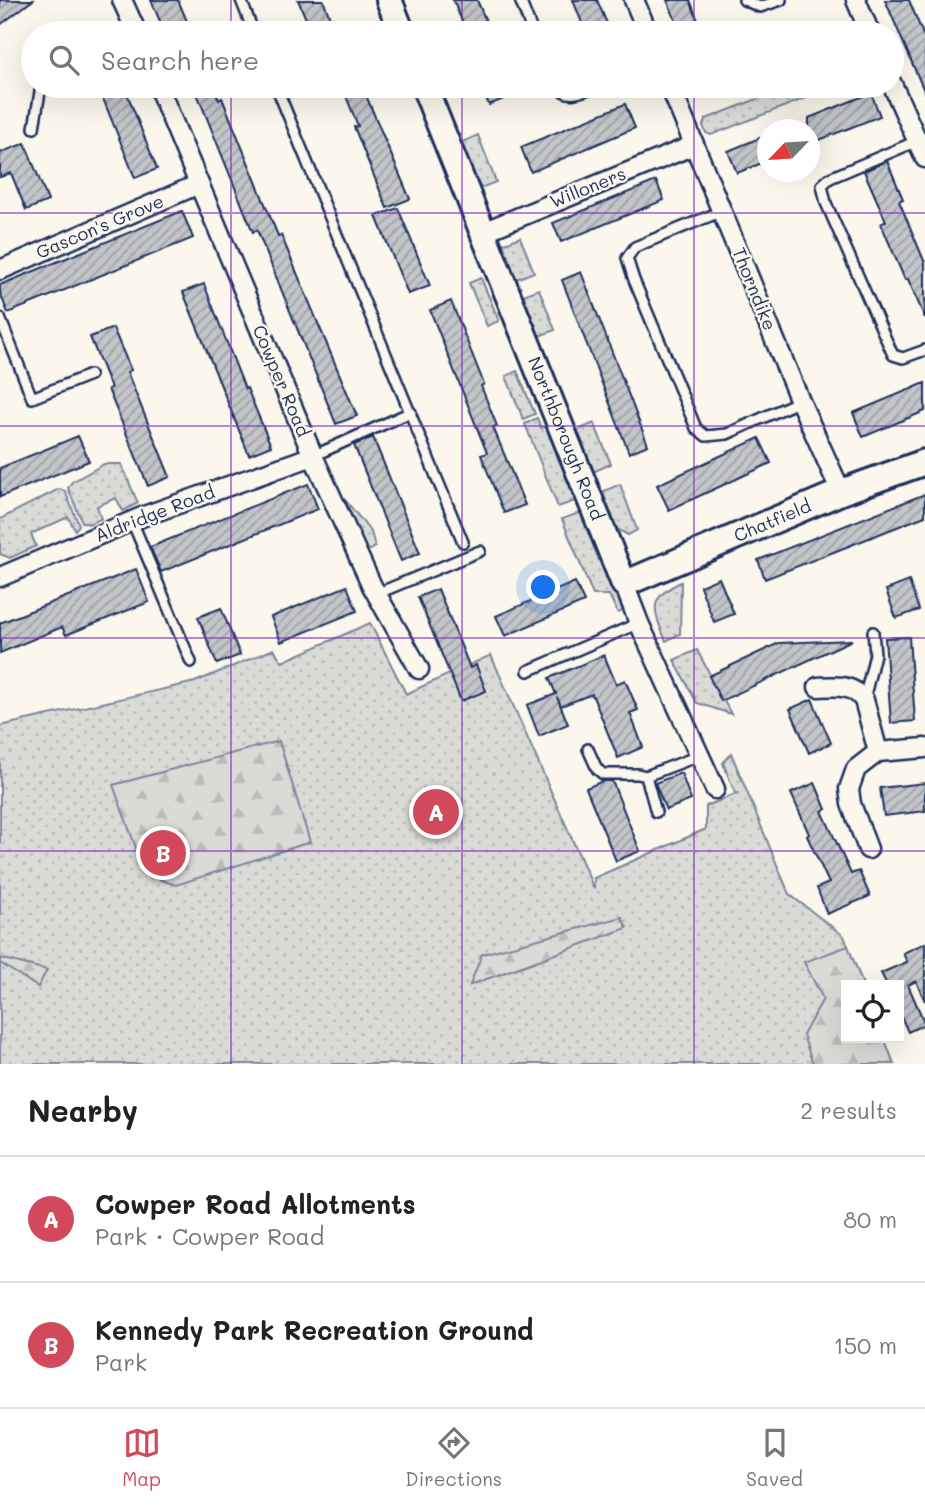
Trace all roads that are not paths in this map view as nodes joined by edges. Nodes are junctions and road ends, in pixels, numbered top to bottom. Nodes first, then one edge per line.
1 (122, 0) edge
2 (241, 0) edge
3 (389, 0) edge
4 (520, 0) edge
5 (634, 0) edge
6 (744, 0) edge
7 (781, 0) edge
8 (856, 0) edge
9 (130, 21) edge
10 (249, 21) edge
11 (397, 21) edge
12 (528, 21) edge
13 (643, 21) edge
14 (865, 21) edge
15 (39, 98) edge
16 (163, 98) edge
17 (281, 98) edge
18 (429, 98) edge
19 (675, 98) edge
20 (899, 98) edge
21 (34, 128) dead end
22 (694, 145) junction
23 (923, 152) edge
24 (199, 184) junction
25 (722, 211) junction
26 (483, 232) junction
27 (0, 270) edge
28 (0, 318) edge
29 (925, 350) edge
30 (90, 375) dead end
31 (800, 401) junction
32 (411, 412) junction
33 (313, 456) junction
34 (925, 462) edge
35 (841, 492) junction
36 (132, 521) junction
37 (463, 542) dead end
38 (480, 551) dead end
39 (0, 577) edge
40 (624, 584) junction
41 (376, 594) junction
42 (639, 623) junction
43 (873, 632) dead end
44 (191, 662) dead end
45 (419, 669) dead end
46 (528, 671) dead end
47 (818, 687) dead end
48 (864, 700) junction
49 (925, 748) edge
50 (588, 749) dead end
51 (878, 751) junction
52 (701, 755) junction
53 (646, 776) junction
54 (715, 789) dead end
55 (656, 812) dead end
56 (868, 849) dead end

1 - 9 street
2 - 10 lane
3 - 11 street
4 - 12 lane
5 - 13 street
6 - 7 lane
8 - 14 street
15 - 21 lane
16 - 24 street, Cowper Road
17 - 32 lane
18 - 26 street, Northborough Road
19 - 22 street, Thorndike
20 - 23 street
22 - 25 street, Thorndike
22 - 26 street, Willoners
23 - 29 lane
24 - 27 street, Gascon's Grove
24 - 33 street, Cowper Road
25 - 31 street, Thorndike
25 - 31 lane
26 - 40 street, Northborough Road
28 - 30 lane
31 - 35 street, Thorndike
32 - 33 lane
32 - 37 lane
33 - 36 street, Aldridge Road
33 - 41 street, Cowper Road
34 - 35 street, Chatfield
35 - 40 street, Chatfield
36 - 39 street, Aldridge Road
36 - 44 lane
38 - 41 lane
40 - 42 street, Northborough Road
41 - 45 street, Cowper Road
42 - 46 lane
42 - 52 street, Northborough Road
43 - 48 lane
47 - 48 street
48 - 51 street
49 - 51 street
50 - 53 lane
51 - 56 street
52 - 53 lane
52 - 54 street, Northborough Road
53 - 55 lane

